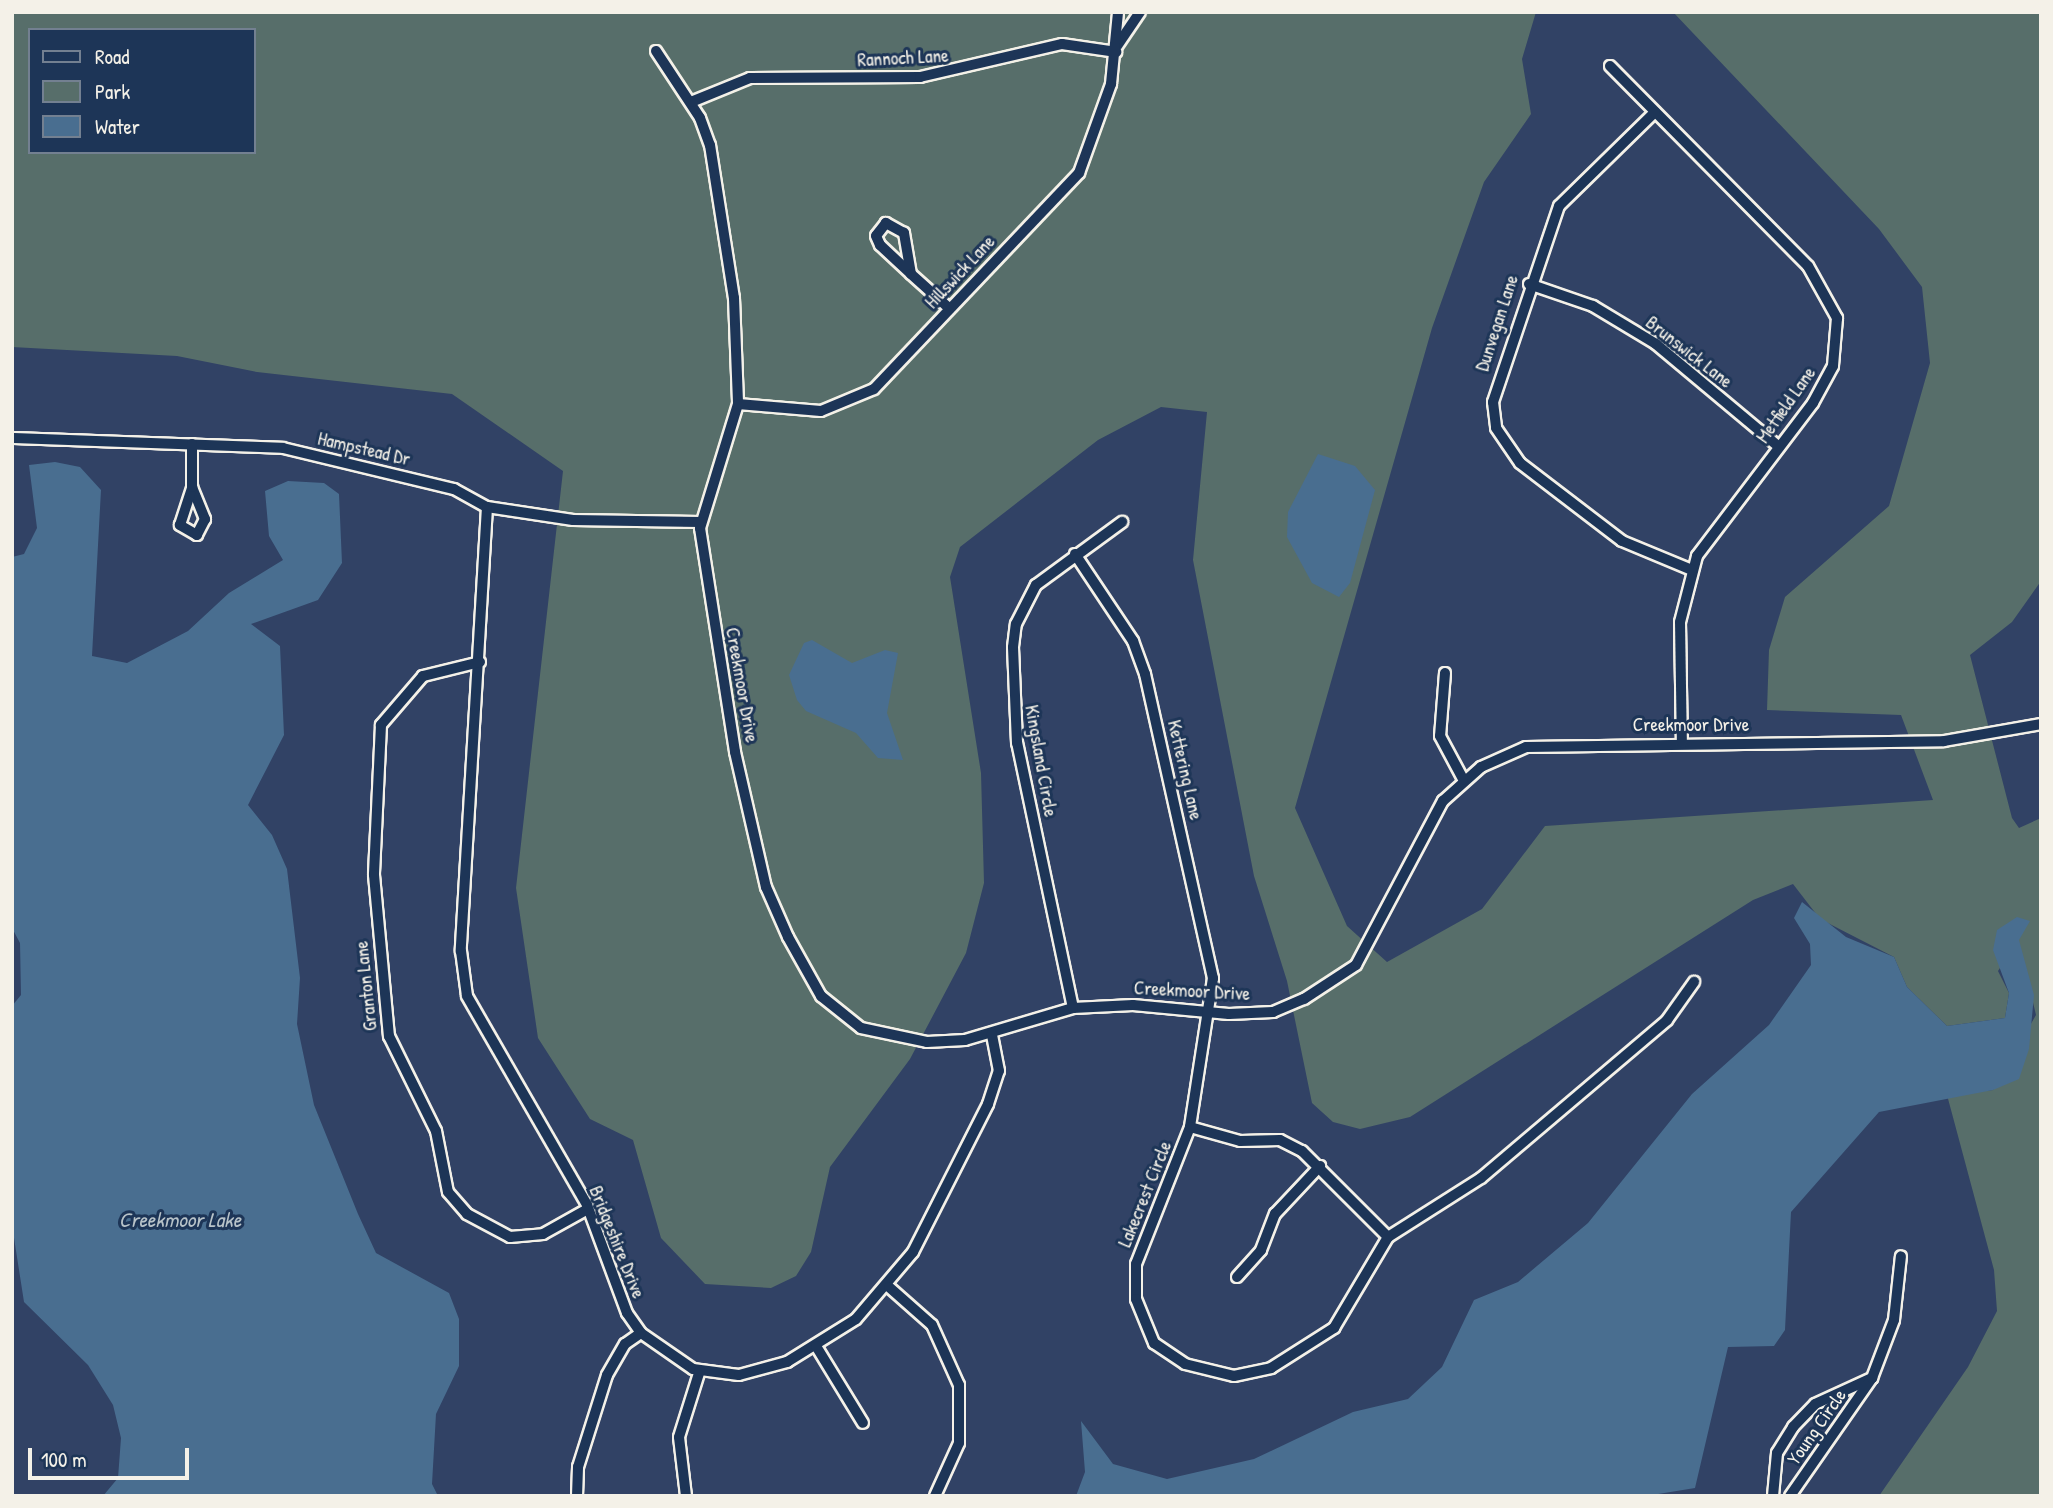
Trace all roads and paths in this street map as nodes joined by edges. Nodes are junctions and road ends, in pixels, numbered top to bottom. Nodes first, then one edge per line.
1 (1118, 12) edge
2 (1140, 12) edge
3 (1117, 49) junction
4 (656, 51) dead end
5 (1610, 66) dead end
6 (691, 102) junction
7 (1655, 112) junction
8 (911, 274) junction
9 (1529, 284) junction
10 (950, 309) junction
11 (738, 404) junction
12 (12, 438) edge
13 (192, 444) junction
14 (1779, 447) junction
15 (192, 487) dead end
16 (487, 507) junction
17 (701, 522) junction
18 (1122, 522) dead end
19 (1075, 554) junction
20 (1692, 570) junction
21 (480, 662) junction
22 (1445, 673) dead end
23 (2041, 724) edge
24 (1682, 743) junction
25 (1463, 779) junction
26 (1694, 982) dead end
27 (1073, 1009) junction
28 (1211, 1011) junction
29 (992, 1034) junction
30 (1191, 1128) junction
31 (1320, 1166) junction
32 (588, 1209) junction
33 (1388, 1237) junction
34 (1901, 1256) dead end
35 (1237, 1277) dead end
36 (889, 1287) junction
37 (641, 1333) junction
38 (816, 1346) junction
39 (700, 1370) junction
40 (1872, 1378) junction
41 (863, 1423) dead end
42 (578, 1496) edge
43 (686, 1496) edge
44 (934, 1496) edge
45 (1773, 1496) edge
46 (1790, 1496) edge

1 - 3 street
2 - 3 street
3 - 6 street, Rannoch Lane
3 - 10 street, Hillswick Lane
4 - 6 street, Creekmoor Drive
5 - 7 street, Metfield Lane
6 - 11 street, Creekmoor Drive
7 - 9 street, Dunvegan Lane
7 - 14 street, Metfield Lane
8 - 8 street
8 - 10 street
9 - 14 street, Brunswick Lane
9 - 20 street, Dunvegan Lane
10 - 11 street, Hillswick Lane
11 - 17 street, Creekmoor Drive
12 - 13 street, Hampstead Dr
13 - 15 street
13 - 16 street, Hampstead Dr
14 - 20 street, Metfield Lane
16 - 17 street, Hampstead Dr
16 - 21 street, Bridgeshire Drive
17 - 29 street, Creekmoor Drive
18 - 19 street, Kingsland Circle
19 - 27 street, Kingsland Circle
19 - 28 street, Kettering Lane
20 - 24 street, Metfield Lane
21 - 32 street, Bridgeshire Drive
21 - 32 street, Granton Lane
22 - 25 street
23 - 24 street, Creekmoor Drive
24 - 25 street, Creekmoor Drive
25 - 28 street, Creekmoor Drive
26 - 33 street, Lakecrest Circle
27 - 28 street, Creekmoor Drive
27 - 29 street, Creekmoor Drive
28 - 30 street, Lakecrest Circle
29 - 36 street
30 - 31 street, Lakecrest Circle
30 - 33 street, Lakecrest Circle
31 - 33 street, Lakecrest Circle
31 - 35 street
32 - 37 street, Bridgeshire Drive
34 - 40 street, Young Circle
36 - 38 street
36 - 44 street
37 - 39 street, Bridgeshire Drive
37 - 42 street
38 - 39 street
38 - 41 street
39 - 43 street
40 - 45 street, Young Circle
40 - 46 street, Young Circle

